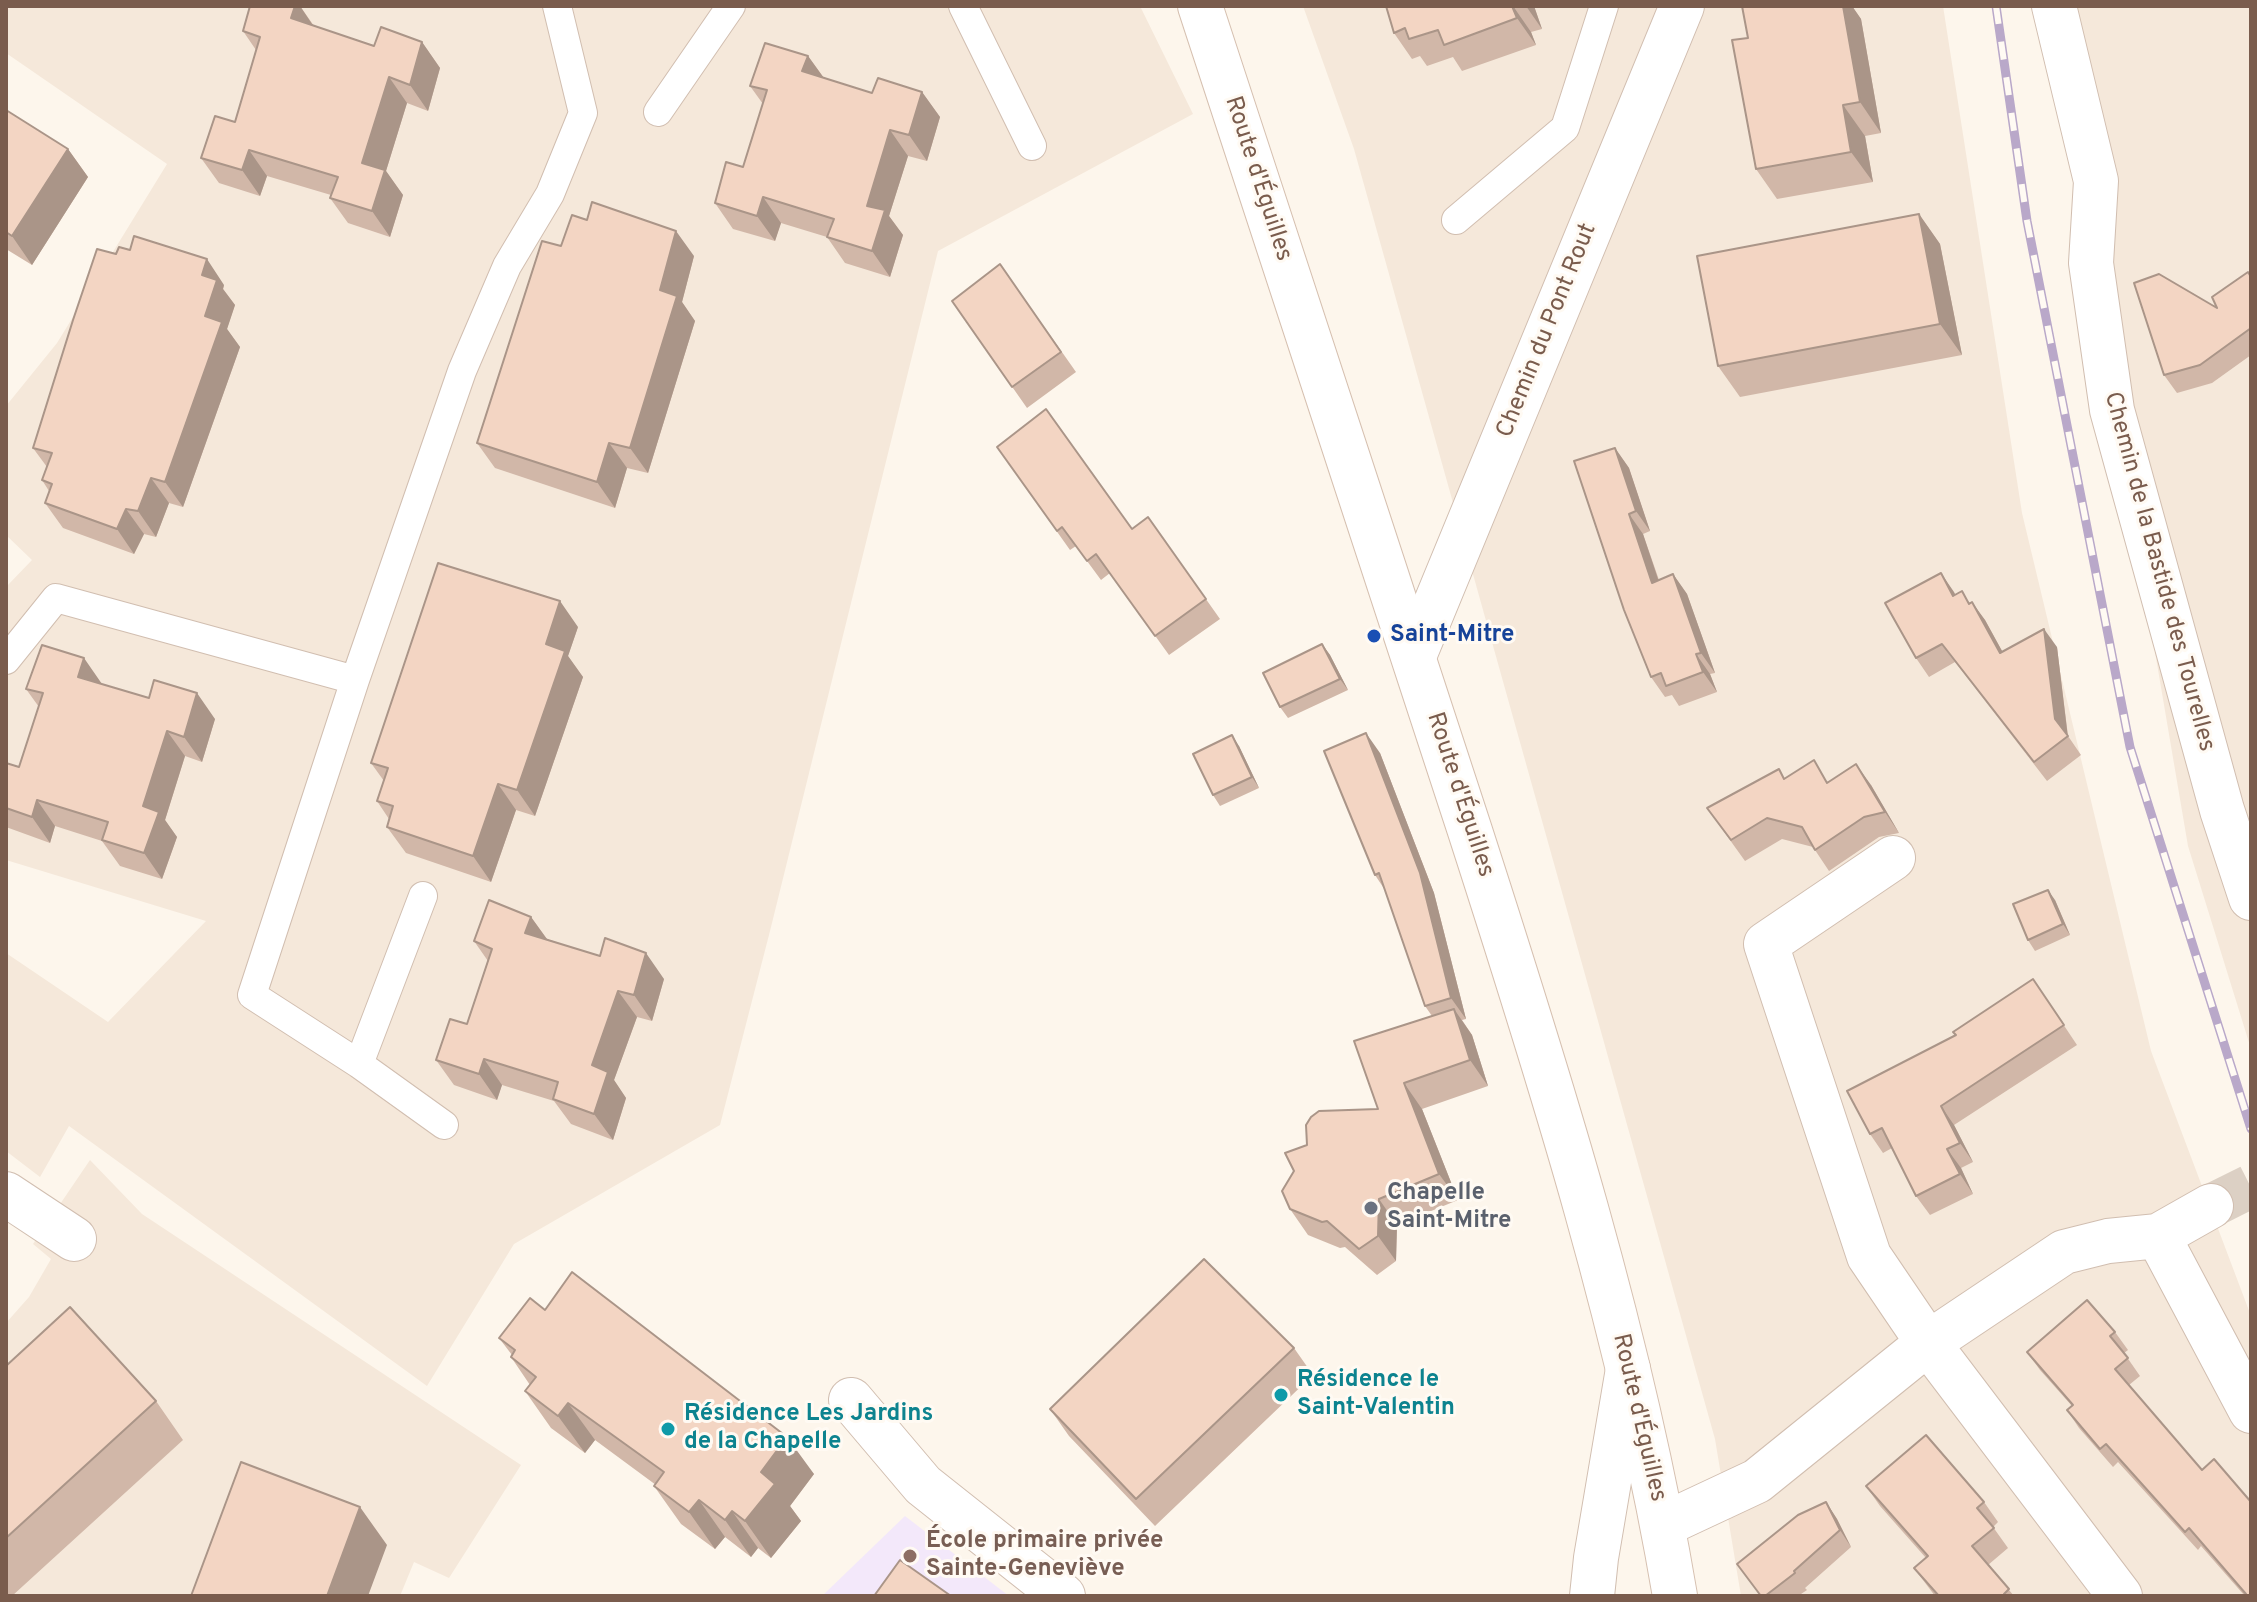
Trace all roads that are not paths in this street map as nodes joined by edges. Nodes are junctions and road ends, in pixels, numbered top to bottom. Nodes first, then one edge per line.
1 (557, 6) edge
2 (731, 6) edge
3 (963, 6) edge
4 (1200, 6) edge
5 (1604, 6) edge
6 (1682, 6) edge
7 (2054, 6) edge
8 (658, 112) dead end
9 (1032, 146) dead end
10 (1456, 220) dead end
11 (1414, 656) junction
12 (6, 660) edge
13 (355, 680) junction
14 (1893, 858) dead end
15 (423, 896) dead end
16 (2251, 898) edge
17 (359, 1064) junction
18 (444, 1125) dead end
19 (6, 1194) edge
20 (2211, 1206) tunnel mouth
21 (2158, 1236) junction
22 (74, 1239) dead end
23 (1928, 1343) junction
24 (1628, 1369) junction
25 (851, 1400) dead end
26 (2251, 1411) edge
27 (1663, 1525) junction
28 (1063, 1596) edge
29 (1592, 1596) edge
30 (1675, 1596) edge
31 (2120, 1596) edge

1 - 13 lane
2 - 8 lane
3 - 9 lane
4 - 11 street, Route d'Éguilles
5 - 10 lane
6 - 11 street, Chemin du Pont Rout
7 - 16 street, Chemin de la Bastide des Tourelles
11 - 24 street, Route d'Éguilles
12 - 13 lane
13 - 17 lane
14 - 23 street
15 - 17 lane
17 - 18 lane
19 - 22 street
20 - 21 street
21 - 23 street
21 - 26 street
23 - 27 street
23 - 31 street
24 - 27 street, Route d'Éguilles
24 - 29 street
25 - 28 street
27 - 30 street, Route d'Éguilles

